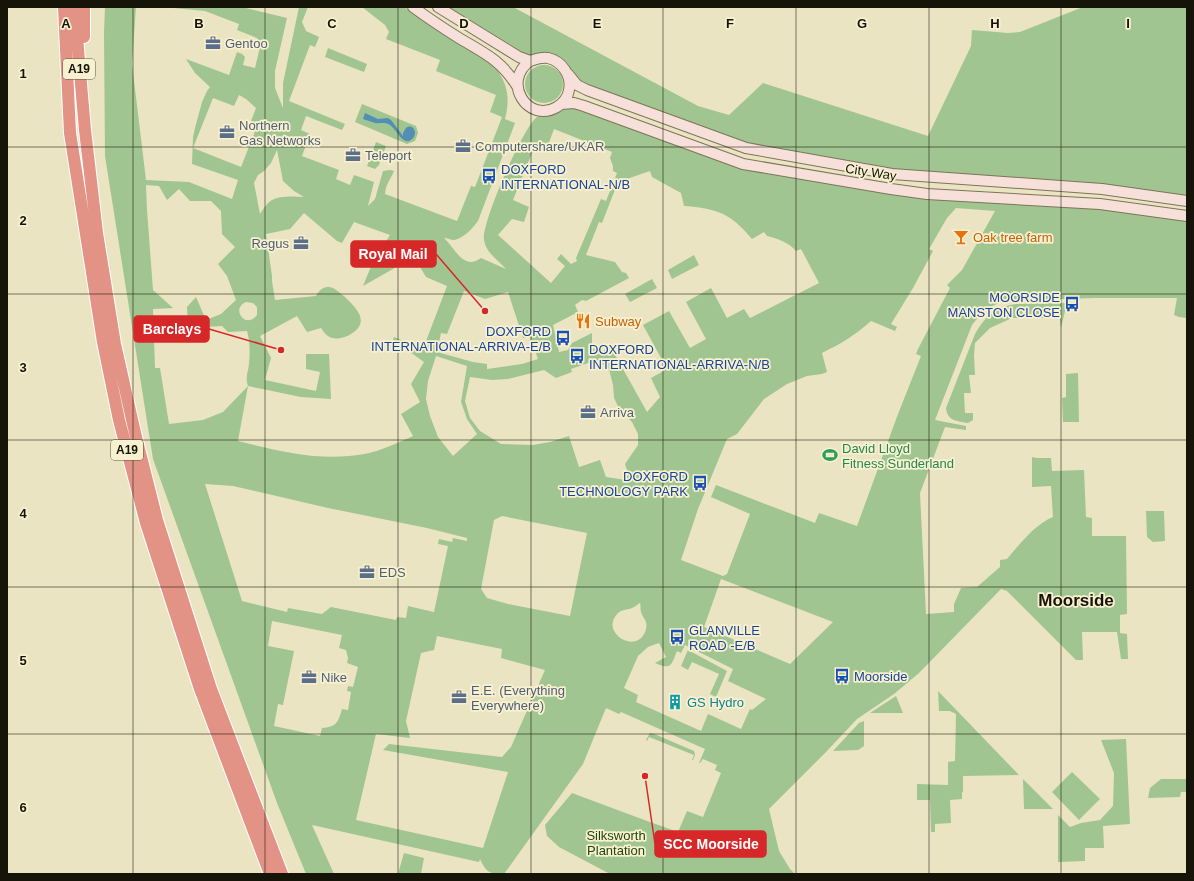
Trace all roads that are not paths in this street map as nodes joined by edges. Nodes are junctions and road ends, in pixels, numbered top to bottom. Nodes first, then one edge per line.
1 (56, 7) edge
2 (64, 7) edge
3 (75, 7) edge
4 (84, 7) edge
5 (413, 7) edge
6 (438, 7) edge
7 (530, 61) junction
8 (568, 74) junction
9 (517, 86) junction
10 (561, 104) junction
11 (85, 130) junction
12 (70, 133) junction
13 (928, 177) junction
14 (927, 194) junction
15 (1187, 200) edge
16 (1187, 216) edge
17 (270, 874) edge
18 (282, 874) edge

1 - 12 highway
2 - 12 highway, A19
3 - 11 highway, A19
4 - 11 highway
5 - 9 main road, City Way
6 - 7 main road
7 - 8 main road, City Way
7 - 9 main road
8 - 10 main road
8 - 13 main road, City Way
9 - 10 main road, City Way
10 - 14 main road, City Way
11 - 18 highway, A19
12 - 17 highway, A19
13 - 14 main road
13 - 15 main road, City Way
14 - 16 main road, City Way

